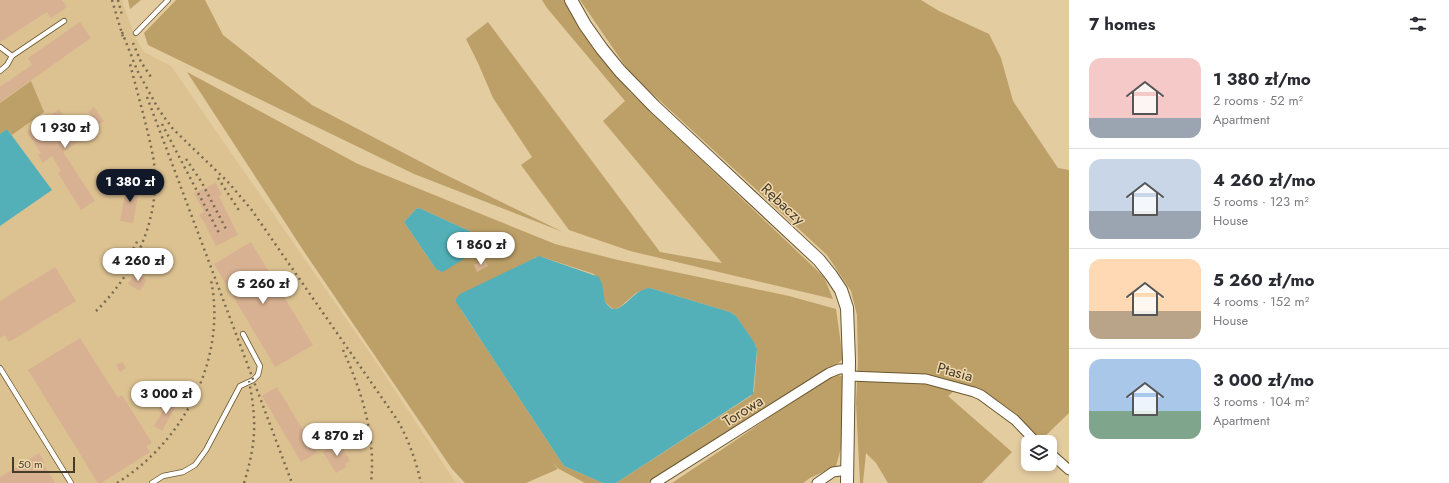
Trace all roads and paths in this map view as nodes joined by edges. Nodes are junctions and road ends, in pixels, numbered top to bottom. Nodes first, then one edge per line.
1 (168, 0) edge
2 (571, 0) edge
3 (64, 21) dead end
4 (136, 33) dead end
5 (0, 47) edge
6 (12, 56) junction
7 (0, 70) edge
8 (243, 334) dead end
9 (0, 368) edge
10 (849, 373) junction
11 (1029, 435) edge
12 (1057, 459) edge
13 (847, 470) junction
14 (1069, 470) edge
15 (71, 483) edge
16 (152, 483) edge
17 (655, 483) edge
18 (817, 483) edge
19 (847, 483) edge

1 - 4 lane
2 - 10 street, Rębaczy
3 - 6 lane
5 - 6 lane
6 - 7 lane
8 - 16 lane
9 - 15 lane
10 - 11 street, Ptasia
10 - 13 street, Rębaczy
10 - 17 street, Torowa
12 - 14 street
13 - 18 street
13 - 19 street, Rębaczy

